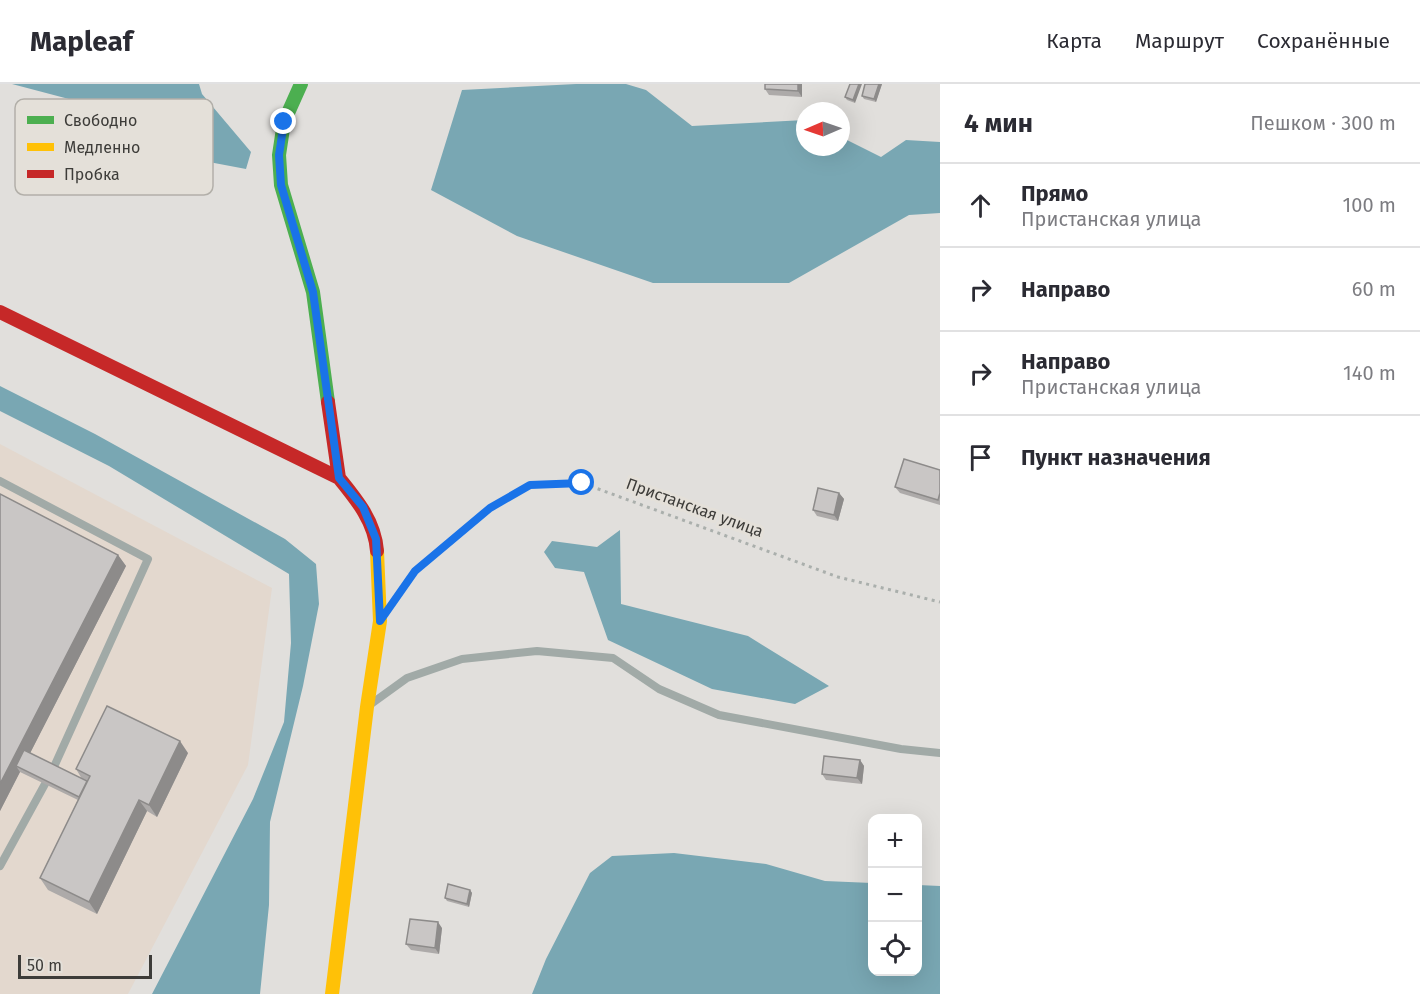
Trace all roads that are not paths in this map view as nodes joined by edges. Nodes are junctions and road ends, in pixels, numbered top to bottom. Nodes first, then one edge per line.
1 (301, 84) edge
2 (0, 312) edge
3 (339, 478) junction
4 (0, 482) edge
5 (367, 707) junction
6 (940, 753) edge
7 (53, 769) edge
8 (45, 784) edge
9 (0, 866) edge
10 (332, 994) edge

1 - 3 street
2 - 3 street
3 - 5 street
4 - 7 lane
5 - 6 lane
5 - 10 street
8 - 9 lane

